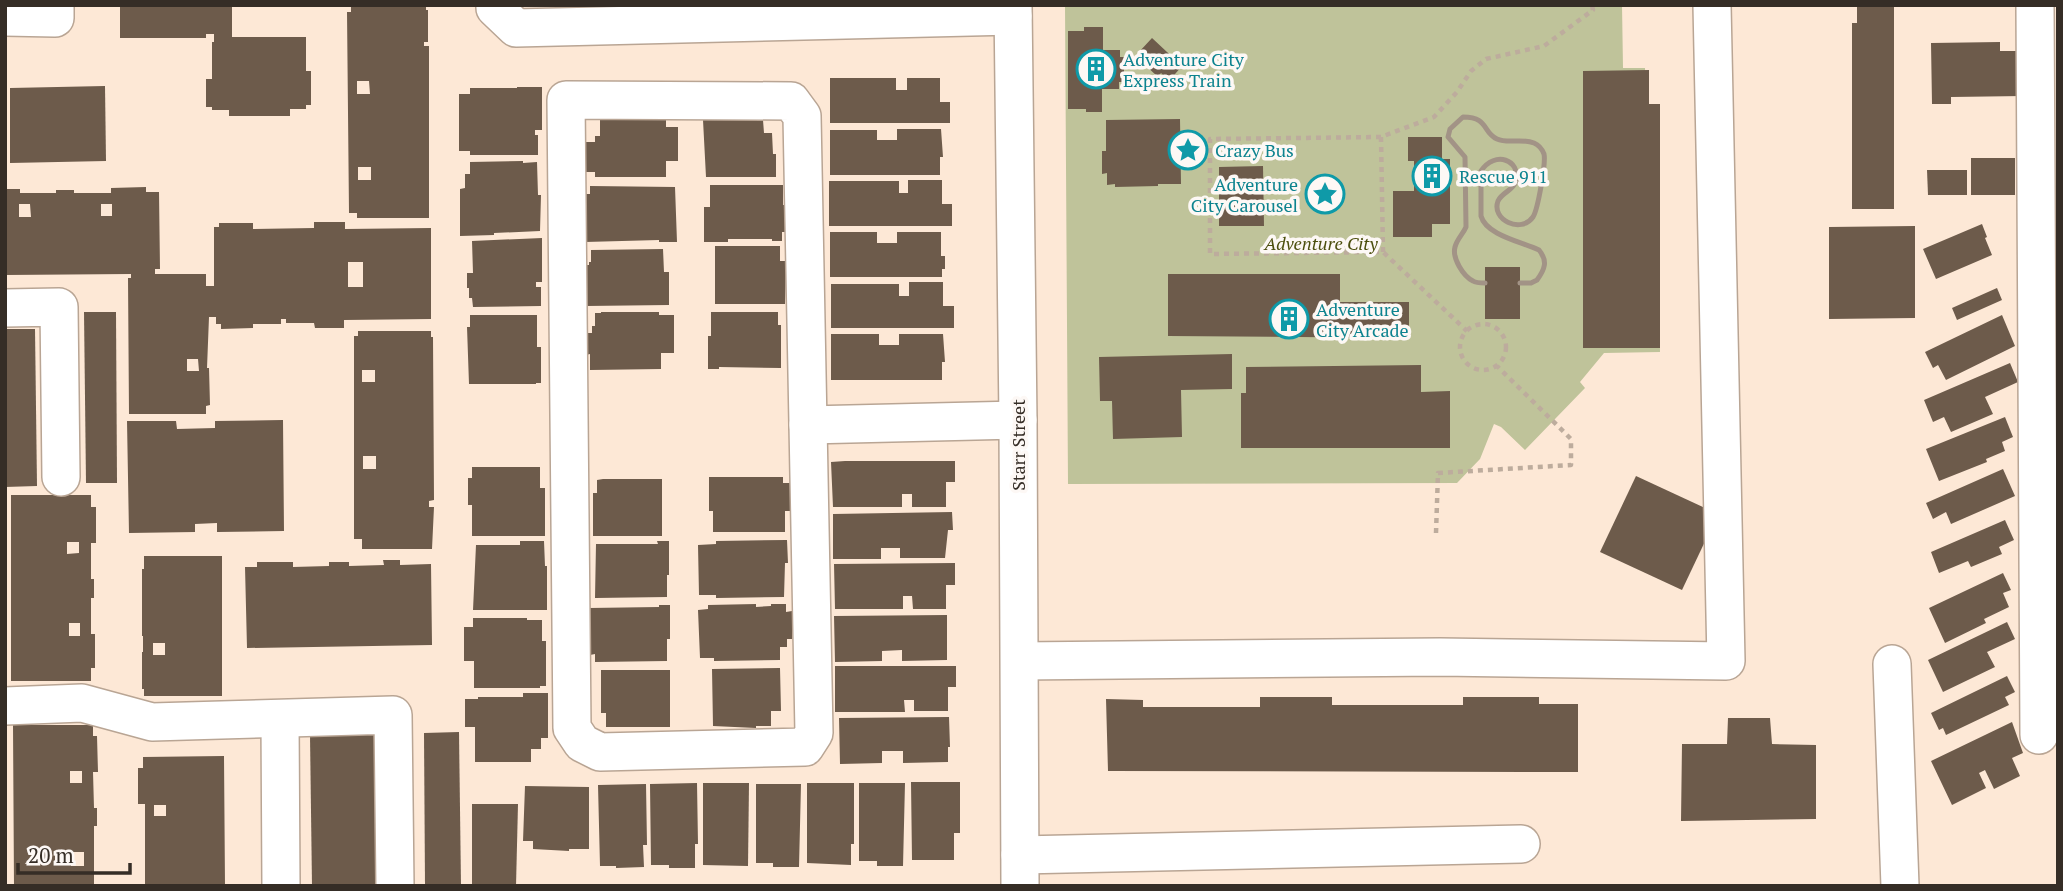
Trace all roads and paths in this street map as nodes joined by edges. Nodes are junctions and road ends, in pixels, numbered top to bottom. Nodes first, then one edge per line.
1 (55, 5) edge
2 (495, 5) edge
3 (1592, 5) edge
4 (1712, 5) edge
5 (2035, 5) edge
6 (1013, 11) edge
7 (5, 17) edge
8 (1381, 137) junction
9 (1383, 252) junction
10 (5, 308) edge
11 (1466, 331) junction
12 (1497, 366) junction
13 (1018, 420) junction
14 (808, 425) junction
15 (61, 477) dead end
16 (1436, 533) dead end
17 (1020, 661) junction
18 (1892, 664) dead end
19 (5, 706) edge
20 (280, 719) junction
21 (2039, 736) dead end
22 (1521, 844) dead end
23 (1020, 870) edge
24 (281, 886) edge
25 (395, 886) edge
26 (1900, 886) edge

1 - 7 street
2 - 6 street
3 - 8 path
4 - 17 street
5 - 21 street
6 - 13 street, Starr Street
8 - 9 path
8 - 9 path
9 - 11 path
10 - 15 street
11 - 12 path
11 - 12 path
12 - 16 path
13 - 14 street
13 - 17 street, Starr Street
14 - 14 street
17 - 23 street, Starr Street
18 - 26 street
19 - 20 street
20 - 24 street
20 - 25 street
22 - 23 street

